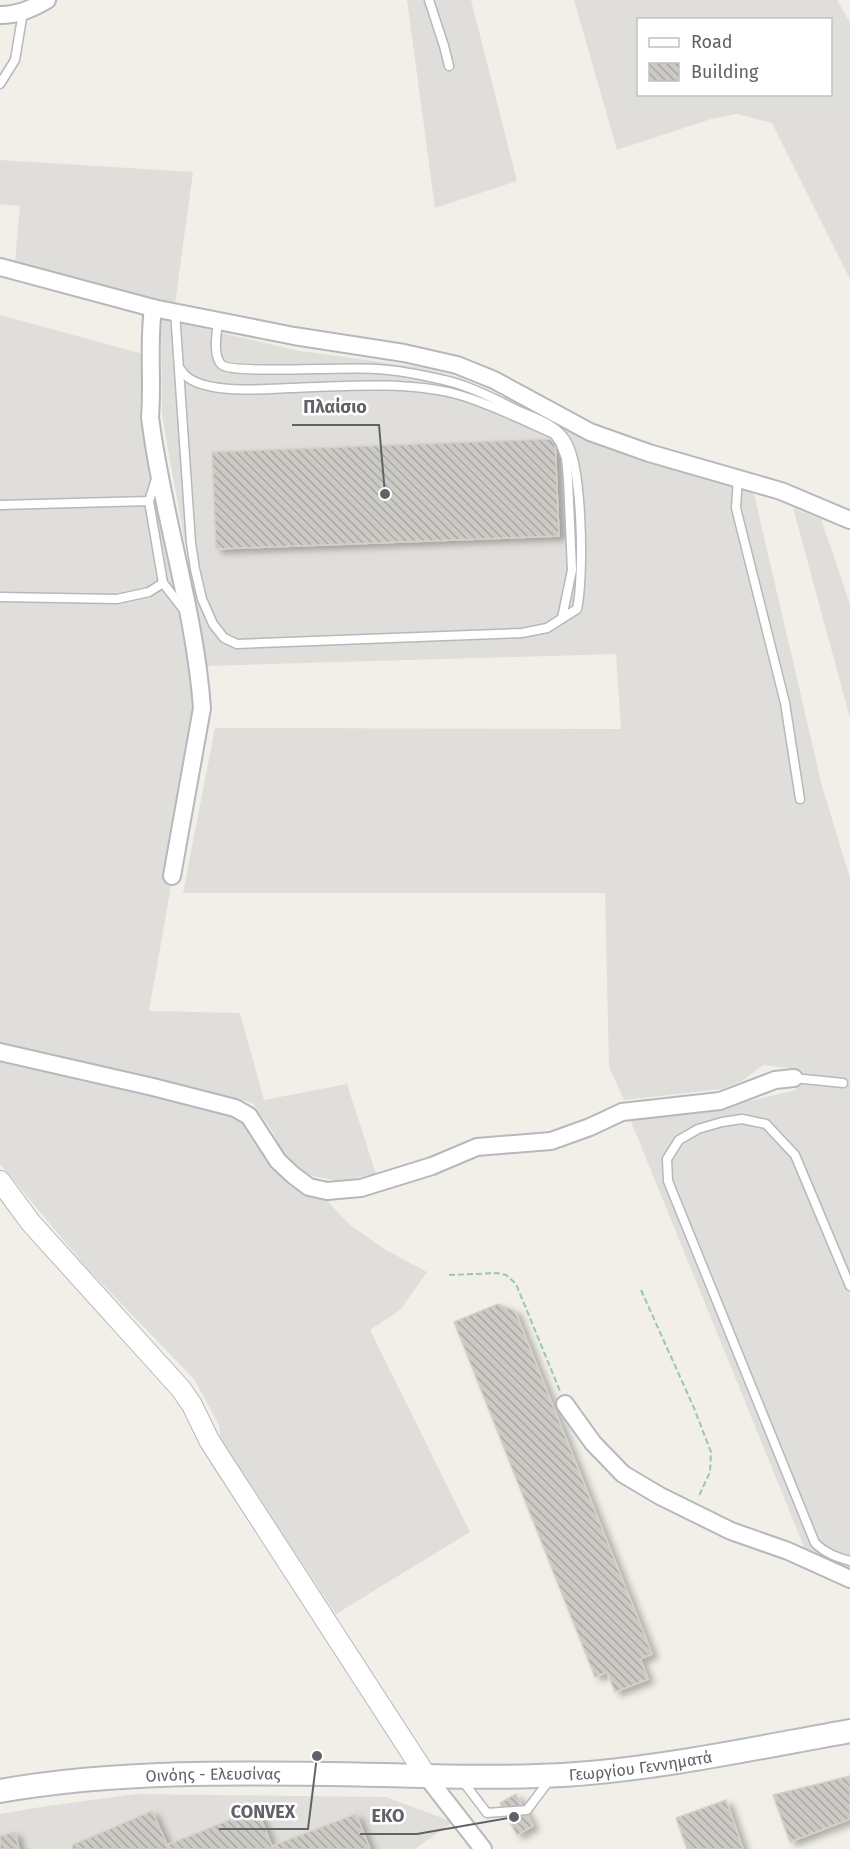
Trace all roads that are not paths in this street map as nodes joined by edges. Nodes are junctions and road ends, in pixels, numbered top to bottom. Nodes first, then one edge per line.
1 (47, 0) edge
2 (429, 0) edge
3 (23, 12) junction
4 (0, 15) edge
5 (449, 66) dead end
6 (0, 84) edge
7 (0, 267) edge
8 (153, 308) junction
9 (175, 312) junction
10 (218, 321) junction
11 (180, 367) junction
12 (159, 470) junction
13 (738, 477) junction
14 (149, 501) junction
15 (0, 505) edge
16 (850, 520) edge
17 (163, 584) junction
18 (0, 597) edge
19 (187, 613) junction
20 (562, 618) junction
21 (800, 799) dead end
22 (171, 876) dead end
23 (0, 1052) edge
24 (794, 1078) joint
25 (843, 1083) dead end
26 (0, 1181) edge
27 (850, 1286) edge
28 (565, 1404) road end
29 (850, 1561) edge
30 (850, 1579) edge
31 (850, 1731) edge
32 (553, 1775) junction
33 (427, 1777) junction
34 (459, 1777) junction
35 (0, 1791) edge
36 (483, 1849) edge

1 - 3 street
2 - 5 lane
3 - 4 street
3 - 6 lane
7 - 8 street
8 - 9 street
8 - 12 street
9 - 10 street
9 - 11 lane
10 - 13 street
10 - 20 lane
11 - 20 lane
11 - 20 lane
12 - 14 lane
12 - 19 street
13 - 16 street
13 - 21 lane
14 - 15 lane
14 - 17 lane
17 - 18 lane
17 - 19 lane
19 - 22 street
23 - 24 street
24 - 25 lane
26 - 33 street
27 - 29 lane
28 - 30 street
31 - 32 main road, Γεωργίου Γεννηματά
32 - 34 main road, Γεωργίου Γεννηματά
32 - 34 lane
33 - 34 main road, Γεωργίου Γεννηματά
33 - 35 main road, Οινόης - Ελευσίνας
33 - 36 street

